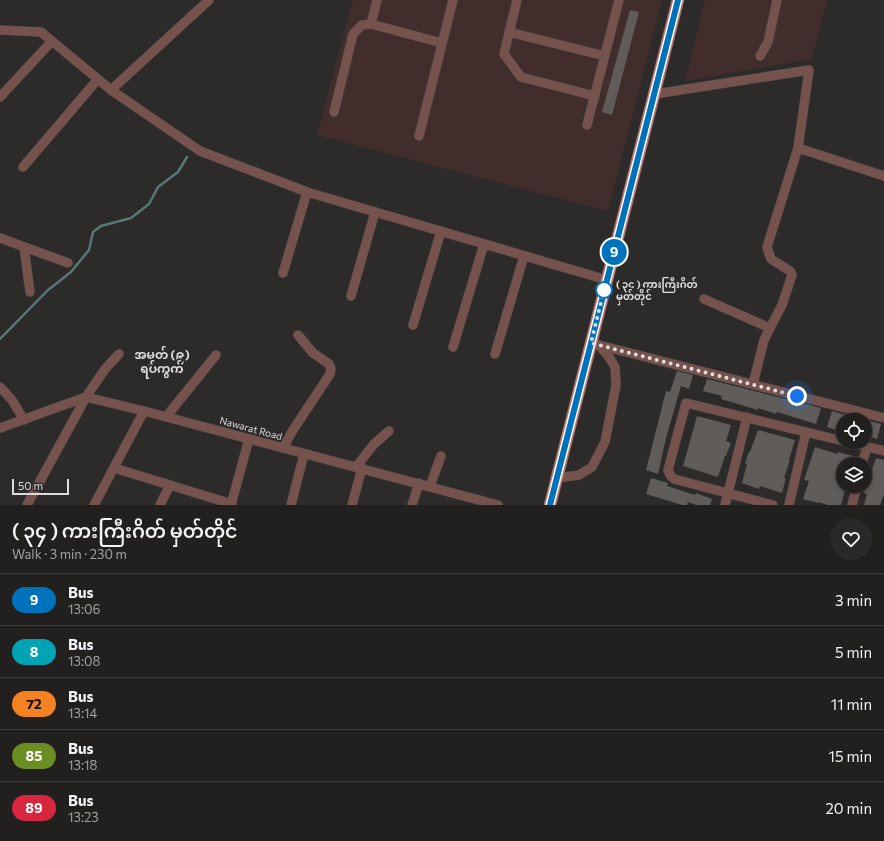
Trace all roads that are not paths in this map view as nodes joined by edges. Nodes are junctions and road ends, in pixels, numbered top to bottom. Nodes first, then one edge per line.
1 (209, 0) edge
2 (377, 0) edge
3 (453, 0) edge
4 (517, 0) edge
5 (620, 0) edge
6 (776, 0) edge
7 (675, 1) edge
8 (371, 24) junction
9 (0, 30) edge
10 (509, 32) junction
11 (52, 41) junction
12 (442, 43) junction
13 (605, 56) junction
14 (760, 56) dead end
15 (98, 79) junction
16 (111, 90) junction
17 (655, 94) junction
18 (595, 96) junction
19 (0, 97) edge
20 (334, 112) dead end
21 (587, 125) dead end
22 (419, 136) dead end
23 (798, 148) junction
24 (23, 167) dead end
25 (884, 176) edge
26 (307, 192) junction
27 (375, 212) junction
28 (441, 231) junction
29 (0, 238) edge
30 (484, 244) junction
31 (24, 247) junction
32 (524, 256) junction
33 (68, 263) dead end
34 (284, 274) dead end
35 (606, 280) junction
36 (30, 292) dead end
37 (351, 296) dead end
38 (704, 299) dead end
39 (413, 324) dead end
40 (770, 328) junction
41 (298, 335) dead end
42 (595, 344) junction
43 (453, 347) dead end
44 (119, 354) dead end
45 (495, 354) dead end
46 (216, 355) dead end
47 (753, 384) junction
48 (0, 387) edge
49 (86, 397) junction
50 (144, 411) junction
51 (166, 417) junction
52 (747, 417) junction
53 (884, 418) edge
54 (24, 420) junction
55 (0, 428) edge
56 (389, 431) dead end
57 (806, 432) junction
58 (250, 439) junction
59 (836, 439) edge
60 (283, 448) junction
61 (872, 448) edge
62 (884, 451) edge
63 (304, 454) junction
64 (441, 456) dead end
65 (114, 468) junction
66 (359, 468) junction
67 (557, 478) junction
68 (418, 483) junction
69 (170, 485) junction
70 (430, 486) junction
71 (855, 493) edge
72 (728, 494) junction
73 (475, 502) edge
74 (232, 504) edge
75 (27, 505) edge
76 (94, 505) edge
77 (160, 505) edge
78 (290, 505) edge
79 (352, 505) edge
80 (412, 505) edge
81 (498, 505) edge
82 (550, 505) edge
83 (725, 505) edge
84 (773, 505) edge
85 (788, 505) edge
86 (852, 505) edge

1 - 16 street
2 - 8 street
3 - 12 street
4 - 10 street
5 - 13 street
6 - 14 street
7 - 17 main road
8 - 12 street
8 - 20 street
9 - 11 street
10 - 13 street
10 - 18 street
11 - 15 street
11 - 19 street
12 - 22 street
13 - 18 street
15 - 16 street
15 - 24 street
16 - 26 street
17 - 23 street
17 - 35 main road
18 - 21 street
23 - 25 street
23 - 40 street
26 - 27 street
26 - 34 street
27 - 28 street
27 - 37 street
28 - 30 street
28 - 39 street
29 - 31 street
30 - 32 street
30 - 43 street
31 - 33 street
31 - 36 street
32 - 35 street
32 - 45 street
35 - 42 main road
38 - 40 street
40 - 47 street
41 - 60 street
42 - 47 street
42 - 67 main road
42 - 67 street
44 - 49 street
46 - 51 street
47 - 53 street
48 - 54 street
49 - 50 street, Nawarat Road
49 - 54 street
49 - 75 street
50 - 51 street, Nawarat Road
50 - 65 street
51 - 58 street, Nawarat Road
52 - 57 street
52 - 72 street
52 - 72 street
54 - 55 street
56 - 66 street
57 - 59 street
57 - 85 street
58 - 60 street, Nawarat Road
58 - 74 street
60 - 63 street, Nawarat Road
61 - 62 street
63 - 66 street, Nawarat Road
63 - 78 street
64 - 70 street
65 - 69 street
65 - 76 street
66 - 68 street, Nawarat Road
66 - 79 street
67 - 82 main road
68 - 70 street, Nawarat Road
68 - 80 street
69 - 74 street
69 - 77 street
70 - 73 street, Nawarat Road
71 - 86 street
72 - 83 street
72 - 84 street
73 - 81 street, Nawarat Road

